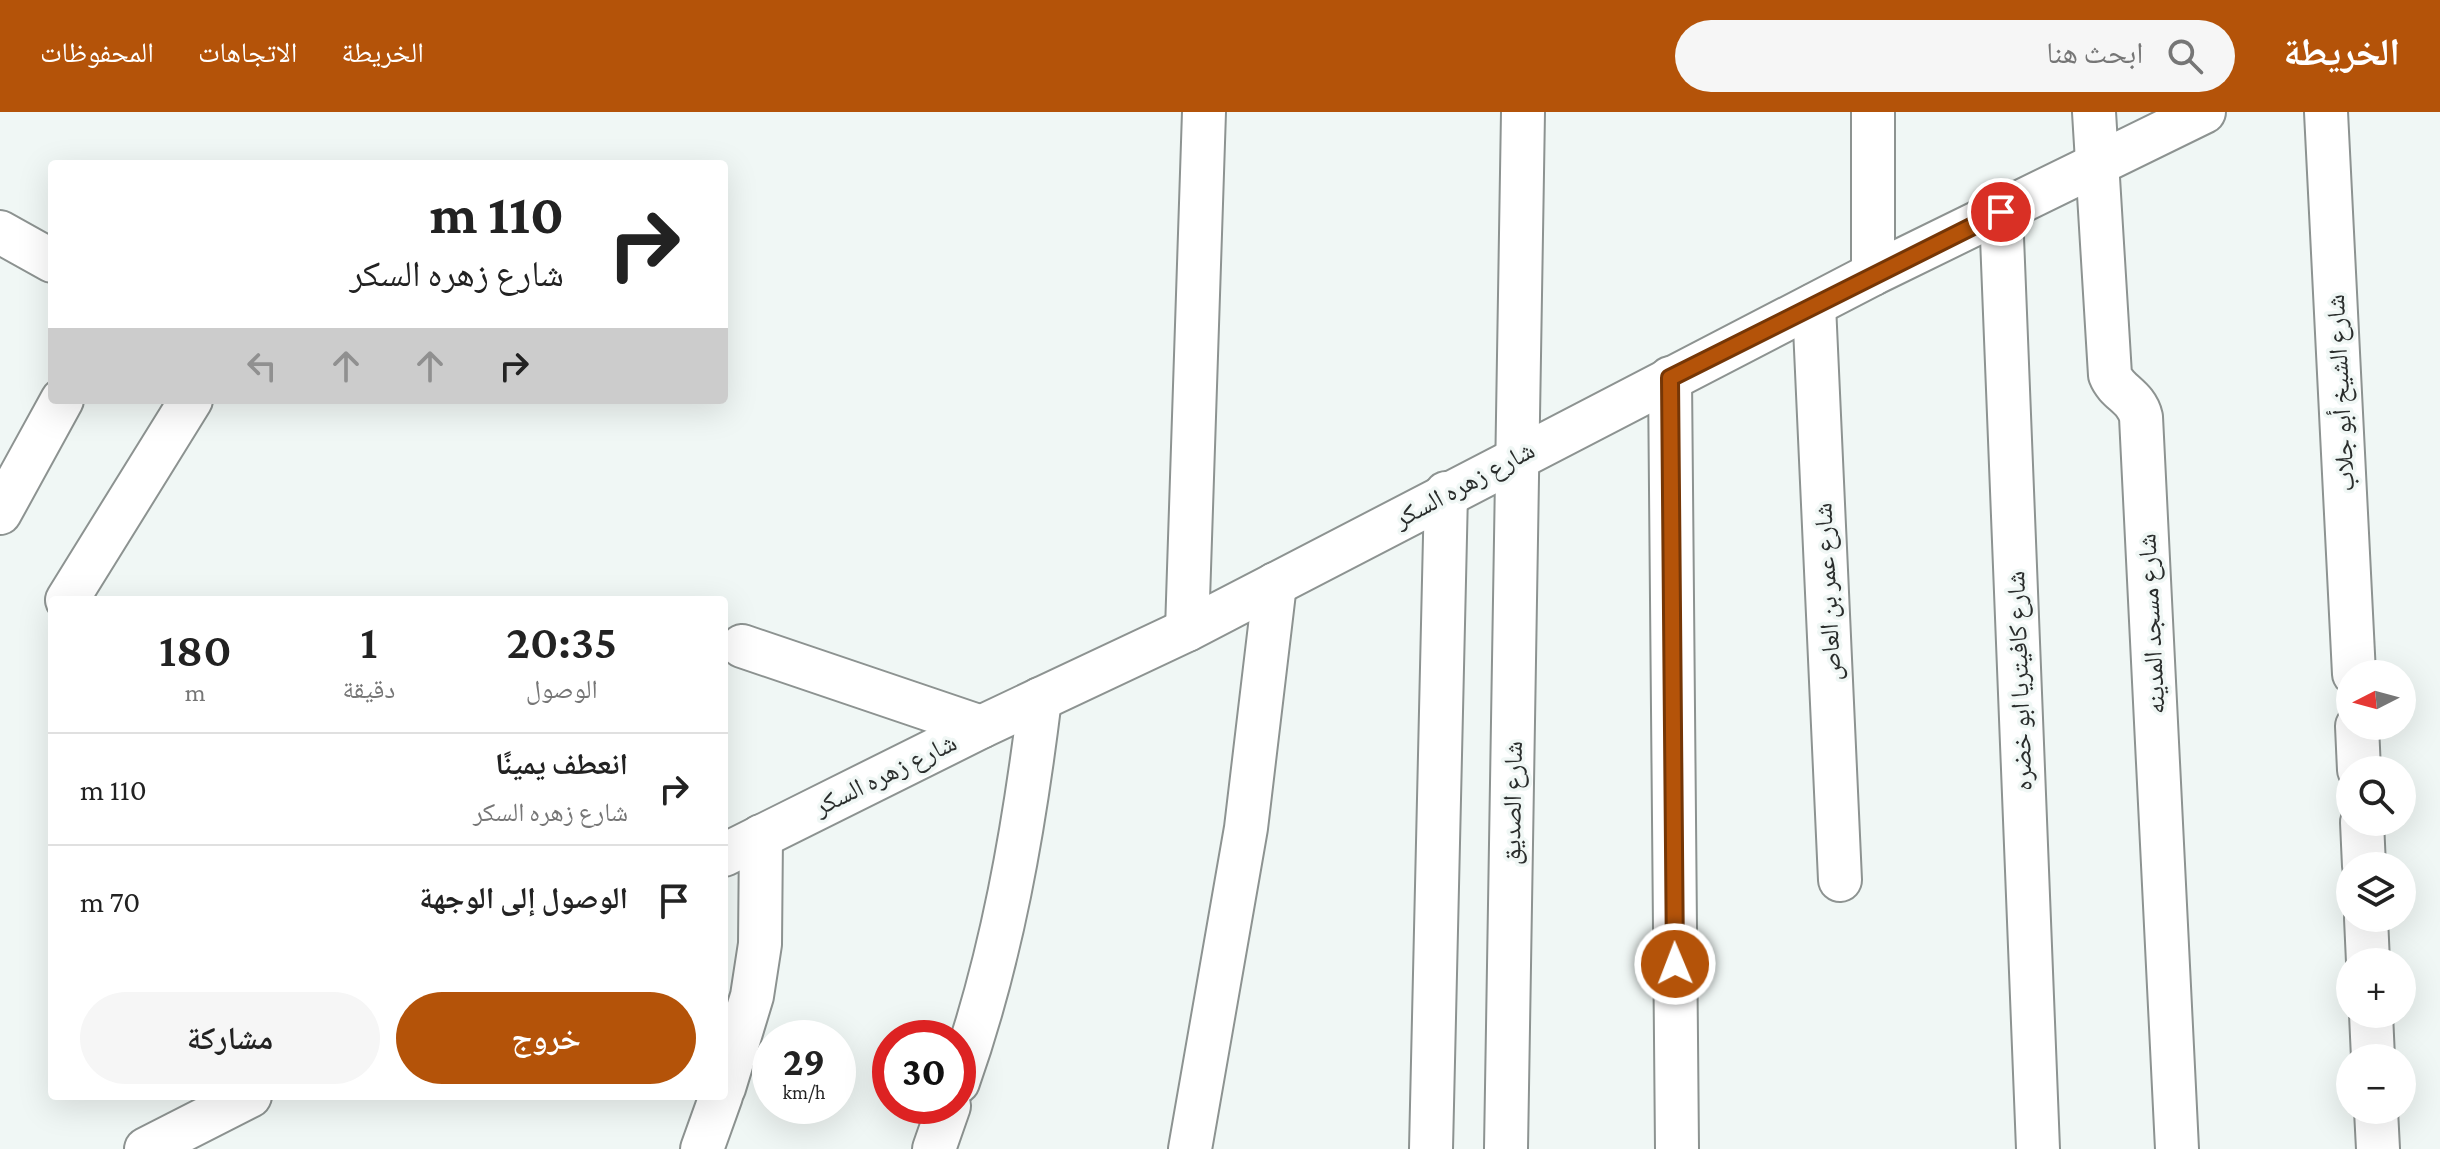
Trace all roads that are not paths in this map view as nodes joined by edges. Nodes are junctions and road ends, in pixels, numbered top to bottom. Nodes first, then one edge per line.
1 (1204, 112) edge
2 (1523, 112) edge
3 (1873, 112) edge
4 (2094, 112) edge
5 (2204, 112) edge
6 (2326, 112) edge
7 (2096, 167) junction
8 (2001, 212) junction
9 (0, 232) edge
10 (48, 259) edge
11 (1873, 274) junction
12 (1814, 305) junction
13 (1670, 378) junction
14 (60, 404) edge
15 (189, 404) edge
16 (1517, 456) junction
17 (1446, 493) junction
18 (0, 513) edge
19 (1275, 584) junction
20 (69, 596) edge
21 (1187, 630) junction
22 (742, 646) dead end
23 (2353, 660) edge
24 (1040, 699) junction
25 (981, 727) junction
26 (761, 836) junction
27 (728, 853) edge
28 (1840, 880) dead end
29 (976, 1023) edge
30 (728, 1075) edge
31 (242, 1100) edge
32 (720, 1100) edge
33 (943, 1124) edge
34 (2377, 1124) edge
35 (146, 1149) edge
36 (702, 1149) edge
37 (934, 1149) edge
38 (1190, 1149) edge
39 (1431, 1149) edge
40 (1506, 1149) edge
41 (1677, 1149) edge
42 (2038, 1149) edge
43 (2177, 1149) edge
44 (2378, 1149) edge

1 - 21 street
2 - 16 street, شارع الصديق
3 - 11 street
4 - 7 street, شارع مسجد المدينه
5 - 7 street, شارع زهره السكر
6 - 23 street, شارع الشيخ أبو جلاب
7 - 8 street, شارع زهره السكر
7 - 43 street, شارع مسجد المدينه
8 - 11 street, شارع زهره السكر
8 - 42 street, شارع كافيتريا ابو خضره
9 - 10 street
11 - 12 street, شارع زهره السكر
12 - 13 street, شارع زهره السكر
12 - 28 street, شارع عمر بن العاص
13 - 16 street, شارع زهره السكر
13 - 41 street
14 - 18 street
15 - 20 street
16 - 17 street, شارع زهره السكر
16 - 40 street, شارع الصديق
17 - 19 street, شارع زهره السكر
17 - 39 street
19 - 21 street, شارع زهره السكر
19 - 38 street
21 - 24 street, شارع زهره السكر
22 - 25 street
24 - 25 street, شارع زهره السكر
24 - 29 street
25 - 26 street, شارع زهره السكر
26 - 27 street, شارع زهره السكر
26 - 30 street
31 - 35 street
32 - 36 street
33 - 37 street
34 - 44 street

